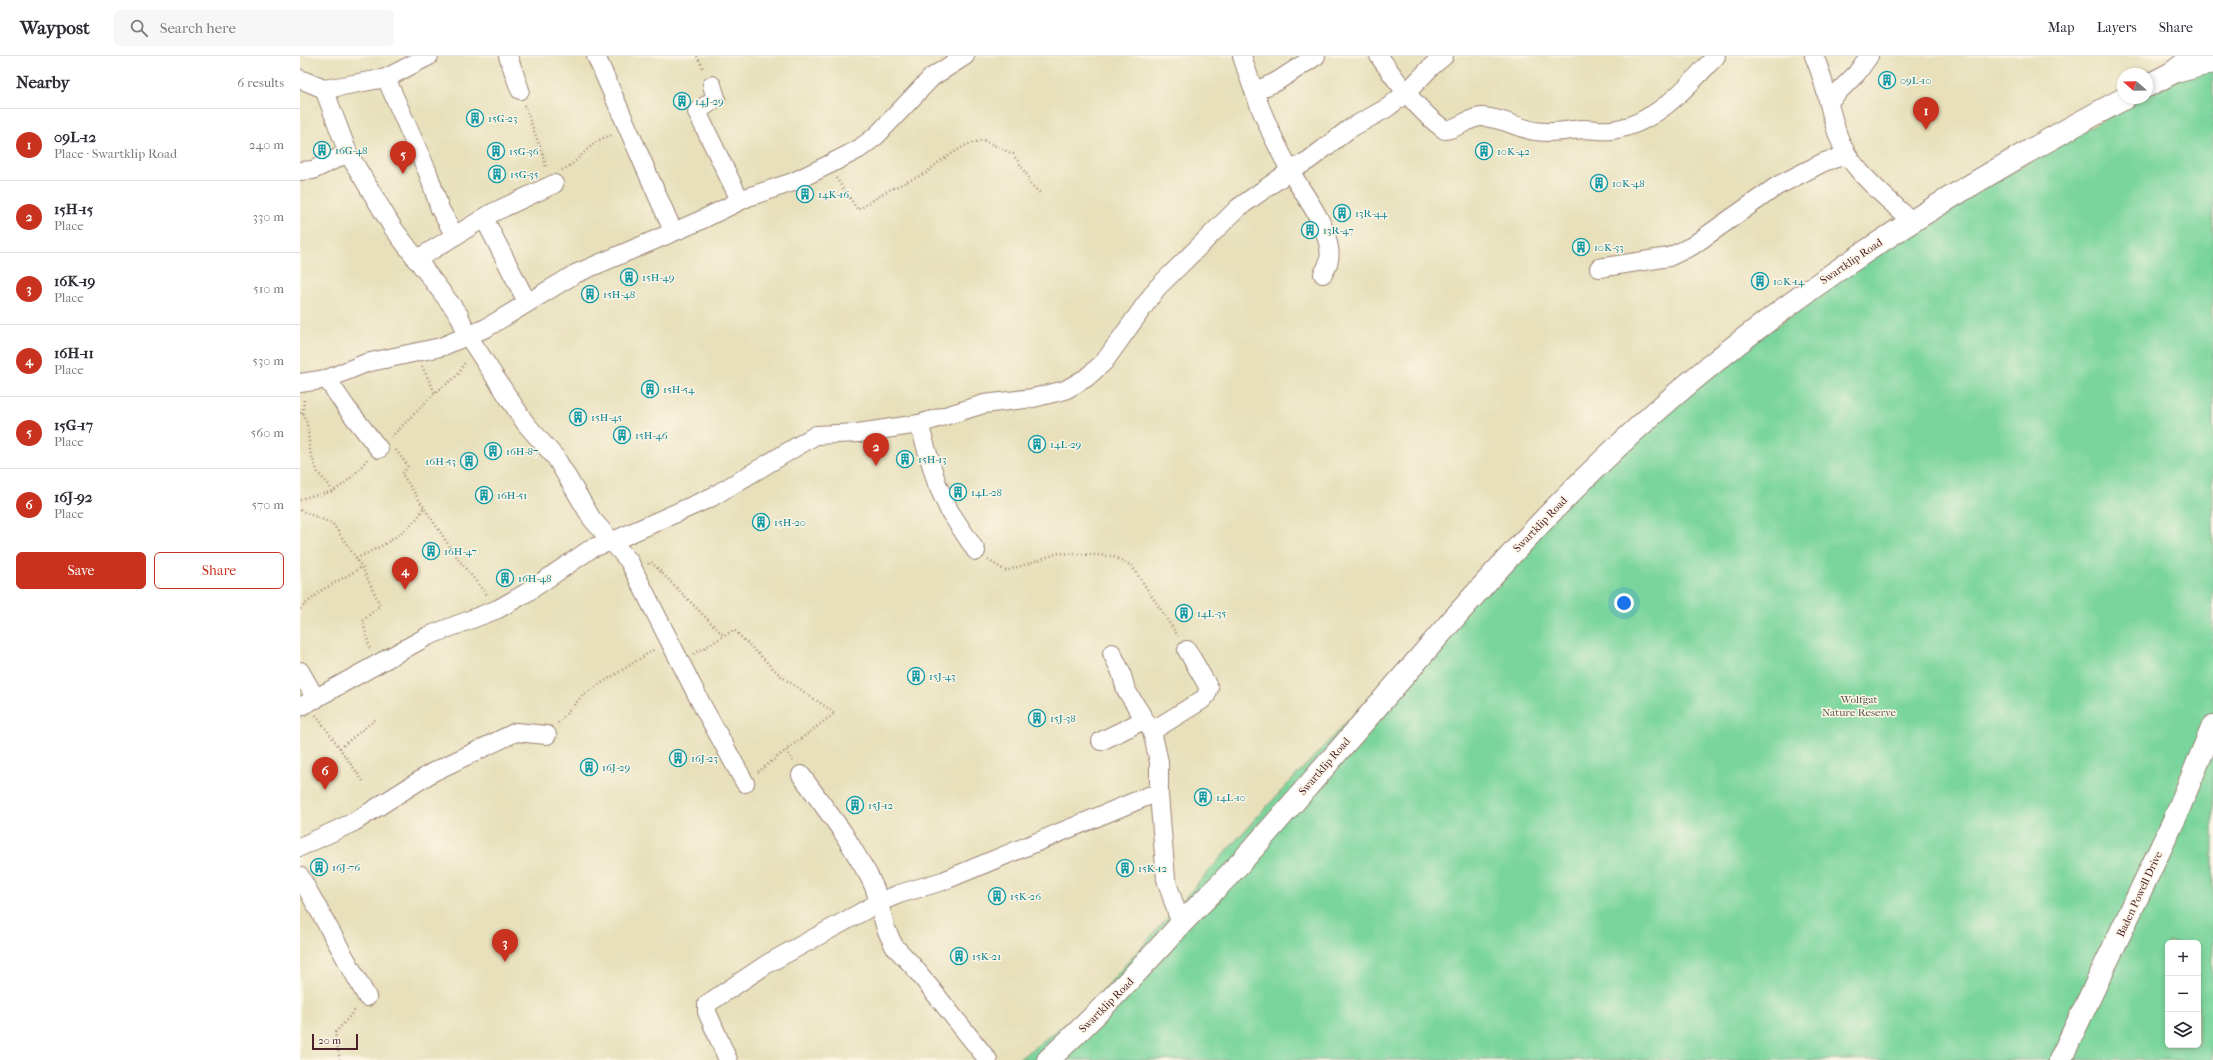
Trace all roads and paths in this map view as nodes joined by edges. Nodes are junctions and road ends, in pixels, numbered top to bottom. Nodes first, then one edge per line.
1 (429, 56) edge
2 (508, 56) edge
3 (596, 56) edge
4 (965, 56) edge
5 (1242, 56) edge
6 (1316, 56) edge
7 (1379, 56) edge
8 (1444, 56) edge
9 (1716, 56) edge
10 (1814, 56) edge
11 (1869, 56) edge
12 (2194, 56) edge
13 (2213, 62) edge
14 (2172, 73) junction
15 (386, 78) junction
16 (300, 79) edge
17 (2153, 83) edge
18 (712, 85) dead end
19 (324, 89) junction
20 (520, 90) joint
21 (1255, 91) junction
22 (1407, 92) junction
23 (1828, 101) junction
24 (2117, 102) edge
25 (627, 129) junction
26 (348, 153) junction
27 (1847, 155) junction
28 (828, 165) junction
29 (300, 171) edge
30 (1290, 171) junction
31 (554, 184) junction
32 (1042, 194) dead end
33 (740, 200) junction
34 (484, 218) junction
35 (1911, 221) junction
36 (673, 231) junction
37 (455, 236) junction
38 (416, 260) junction
39 (1599, 268) dead end
40 (1323, 274) dead end
41 (527, 302) junction
42 (470, 339) junction
43 (416, 352) junction
44 (327, 379) junction
45 (300, 383) edge
46 (435, 393) junction
47 (300, 413) edge
48 (919, 424) junction
49 (384, 444) junction
50 (332, 492) junction
51 (300, 500) edge
52 (424, 505) junction
53 (300, 510) edge
54 (613, 541) junction
55 (976, 552) joint
56 (356, 558) junction
57 (362, 567) junction
58 (634, 571) junction
59 (300, 609) edge
60 (498, 609) junction
61 (724, 636) junction
62 (670, 639) junction
63 (1187, 650) joint
64 (1112, 653) dead end
65 (681, 662) junction
66 (374, 666) junction
67 (300, 671) edge
68 (308, 703) edge
69 (377, 718) dead end
70 (1148, 726) junction
71 (2213, 726) edge
72 (547, 735) joint
73 (1100, 741) dead end
74 (340, 748) junction
75 (786, 750) junction
76 (801, 775) joint
77 (363, 781) dead end
78 (745, 783) joint
79 (1159, 795) junction
80 (300, 847) edge
81 (300, 876) edge
82 (878, 903) junction
83 (1180, 925) junction
84 (367, 997) joint
85 (340, 1060) edge
86 (728, 1060) edge
87 (988, 1060) edge
88 (1048, 1060) edge
89 (2060, 1060) edge

1 - 15 street
2 - 20 street
3 - 25 street
4 - 28 street
5 - 21 street
6 - 21 street
7 - 22 street
8 - 22 street
9 - 22 street
10 - 23 street
11 - 23 street
12 - 14 main road
13 - 14 main road
14 - 17 main road
15 - 19 street
15 - 37 street
16 - 19 street
18 - 33 street
19 - 26 street
20 - 31 path
21 - 30 street
22 - 30 street
23 - 27 street
24 - 35 main road, Swartklip Road
25 - 31 path
25 - 36 street
26 - 29 street
26 - 38 street
27 - 35 street
27 - 39 street
28 - 32 path
28 - 33 street
30 - 40 street
30 - 48 street
31 - 34 street
33 - 36 street
34 - 37 street
34 - 41 street
35 - 83 main road, Swartklip Road
36 - 41 street
37 - 38 street
38 - 42 street
41 - 42 street
42 - 43 street
42 - 46 path
42 - 54 street
43 - 44 street
43 - 46 path
44 - 45 street
44 - 49 street
46 - 49 path
47 - 50 path
48 - 54 street
48 - 55 street
49 - 50 path
49 - 52 path
50 - 51 path
52 - 56 path
52 - 60 path
53 - 56 path
54 - 58 street
54 - 60 street
55 - 63 path
56 - 57 path
57 - 59 path
57 - 66 path
58 - 61 path
58 - 62 street
60 - 66 street
61 - 65 path
61 - 75 path
62 - 65 street
62 - 72 path
63 - 70 street
64 - 70 street
65 - 78 street
66 - 68 street
67 - 68 street
68 - 74 path
69 - 74 path
70 - 73 street
70 - 79 street
71 - 89 main road, Baden Powell Drive
72 - 80 street
74 - 77 path
75 - 76 path
75 - 78 path
76 - 82 street
79 - 82 street
79 - 83 street
81 - 84 street
82 - 86 street
82 - 87 street
83 - 88 main road, Swartklip Road
84 - 85 path

